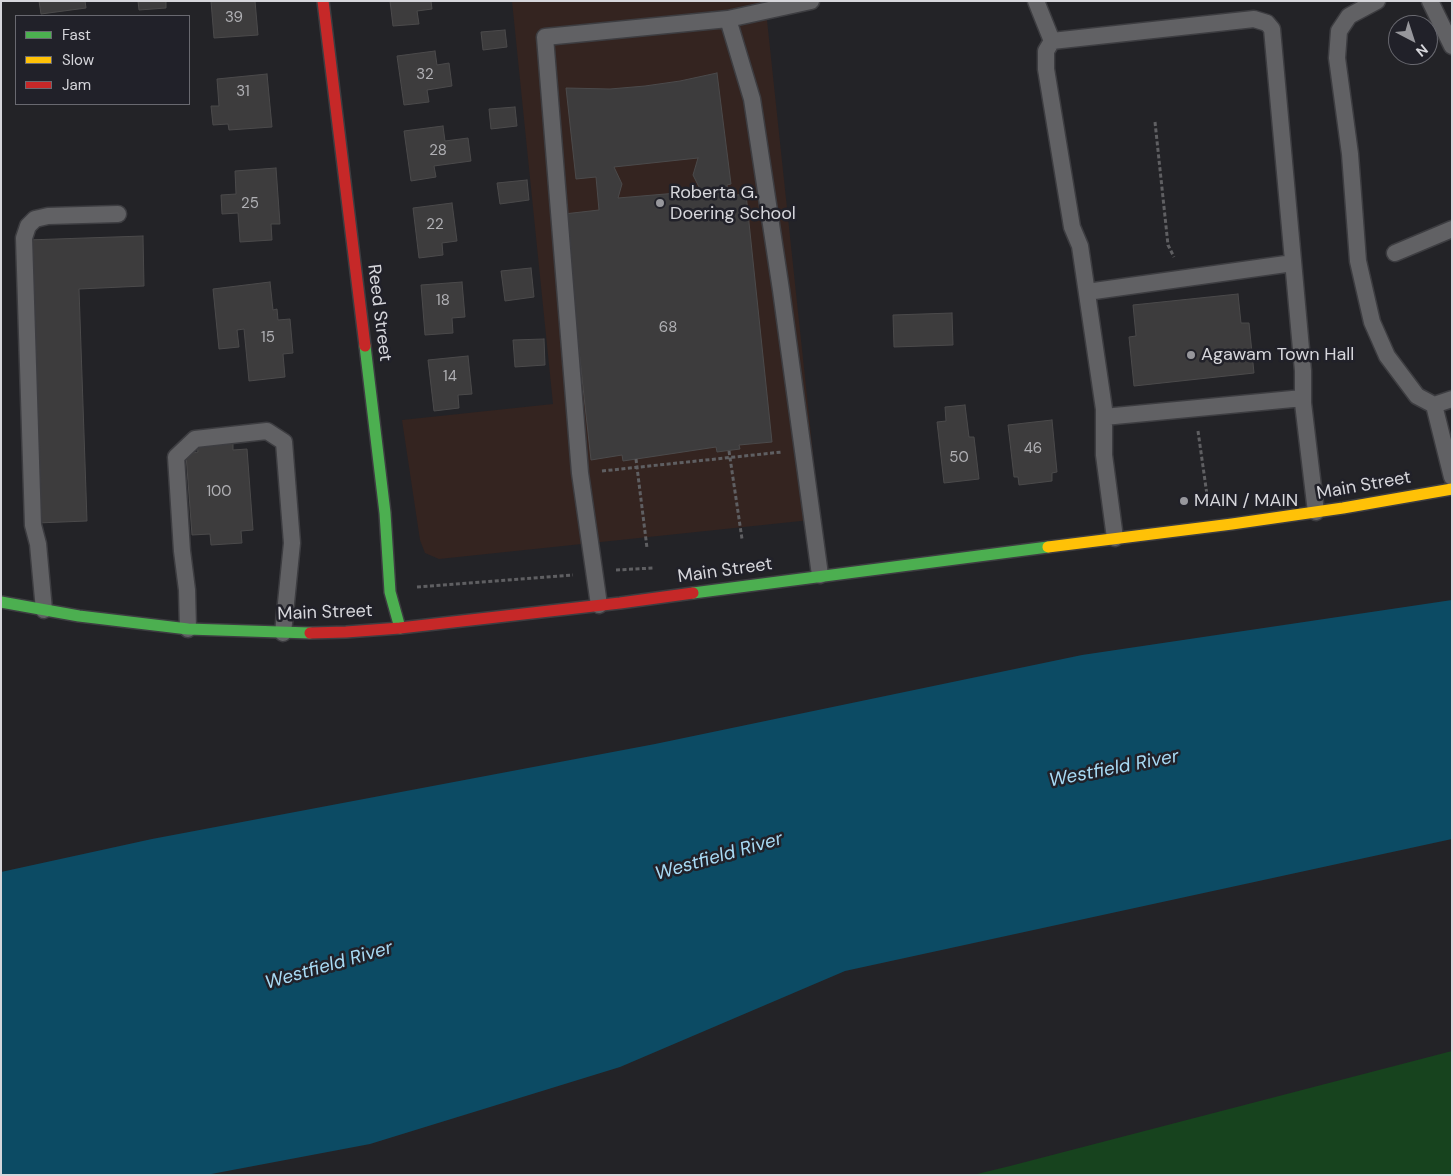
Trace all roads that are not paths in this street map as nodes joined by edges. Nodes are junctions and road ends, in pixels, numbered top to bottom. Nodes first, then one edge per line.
1 (323, 1) edge
2 (811, 1) edge
3 (1036, 1) edge
4 (1377, 1) edge
5 (1430, 1) edge
6 (728, 19) junction
7 (1052, 41) junction
8 (1452, 46) edge
9 (118, 214) dead end
10 (1452, 229) edge
11 (1396, 253) dead end
12 (1293, 263) junction
13 (1087, 292) junction
14 (1303, 398) junction
15 (1452, 399) edge
16 (1434, 405) junction
17 (1104, 417) junction
18 (1452, 477) edge
19 (1452, 488) edge
20 (1316, 512) junction
21 (1115, 538) junction
22 (820, 576) junction
23 (1, 602) edge
24 (599, 605) junction
25 (44, 610) junction
26 (400, 628) junction
27 (188, 629) junction
28 (283, 633) junction

1 - 26 main road, Reed Street
2 - 6 lane
3 - 7 lane
4 - 16 lane
5 - 8 lane
6 - 22 lane
6 - 24 lane
7 - 12 lane
7 - 13 lane
9 - 25 lane
10 - 11 lane
12 - 13 lane
12 - 14 lane
13 - 17 lane
14 - 17 lane
14 - 20 lane
15 - 16 lane
16 - 18 lane
17 - 21 lane
19 - 20 main road, Main Street
20 - 21 main road, Main Street
21 - 22 main road, Main Street
22 - 24 main road, Main Street
23 - 25 main road, Main Street
24 - 26 main road, Main Street
25 - 27 main road, Main Street
26 - 28 main road, Main Street
27 - 28 main road, Main Street
27 - 28 lane

